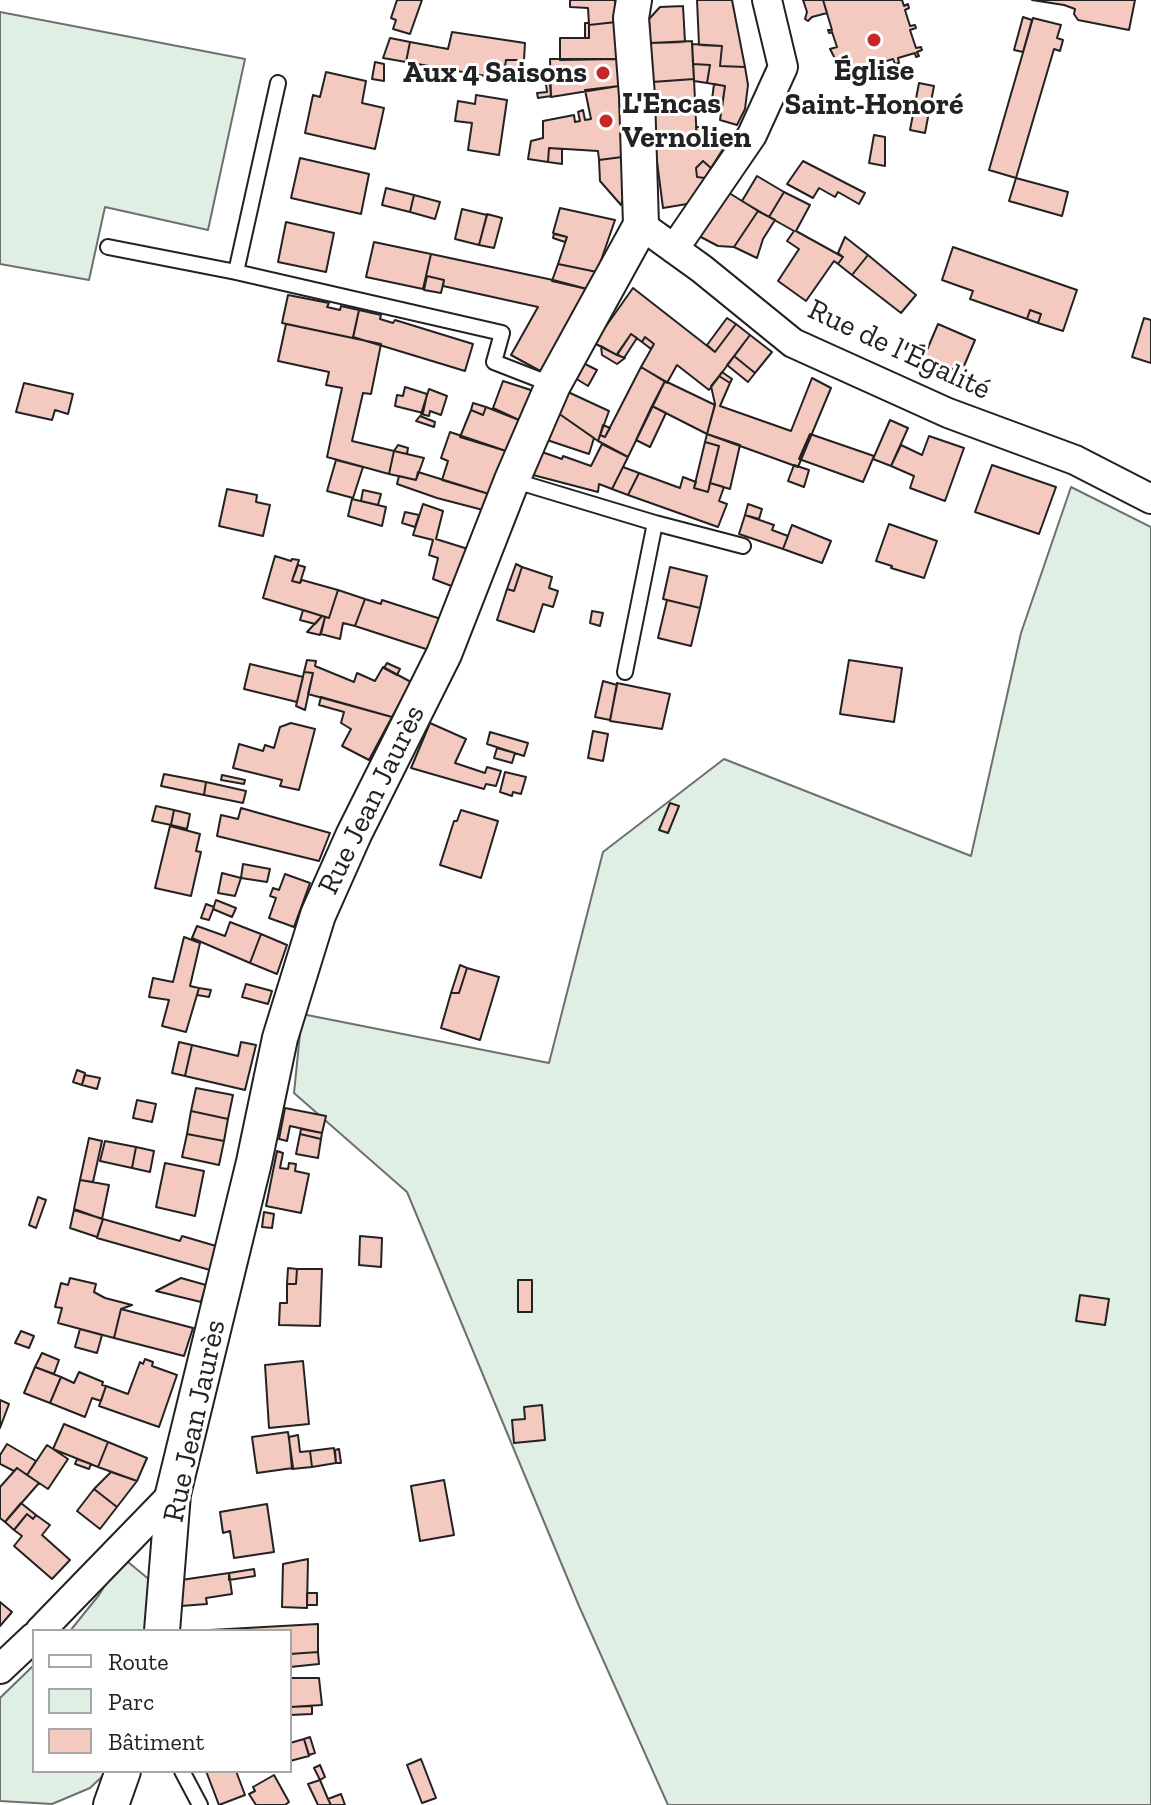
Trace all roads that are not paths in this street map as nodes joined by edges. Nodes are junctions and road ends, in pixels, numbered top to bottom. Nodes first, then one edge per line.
1 (634, 0) edge
2 (767, 0) edge
3 (278, 83) dead end
4 (641, 225) junction
5 (108, 247) dead end
6 (674, 249) junction
7 (236, 272) junction
8 (553, 385) junction
9 (512, 480) junction
10 (1151, 499) edge
11 (655, 523) junction
12 (743, 546) dead end
13 (625, 672) dead end
14 (173, 1494) junction
15 (42, 1629) edge
16 (162, 1629) edge
17 (32, 1639) edge
18 (0, 1669) edge
19 (122, 1773) edge
20 (183, 1773) edge
21 (111, 1805) edge
22 (200, 1805) edge

1 - 4 street
2 - 6 street
3 - 7 lane
4 - 6 street, Rue de l'Égalité
4 - 8 street, Rue Jean Jaurès
5 - 7 lane
6 - 10 street, Rue de l'Égalité
7 - 8 lane
8 - 9 street, Rue Jean Jaurès
9 - 11 lane
9 - 14 street, Rue Jean Jaurès
11 - 12 lane
11 - 13 lane
14 - 15 street
14 - 16 street, Rue Jean Jaurès
17 - 18 street
19 - 21 street
20 - 22 lane

